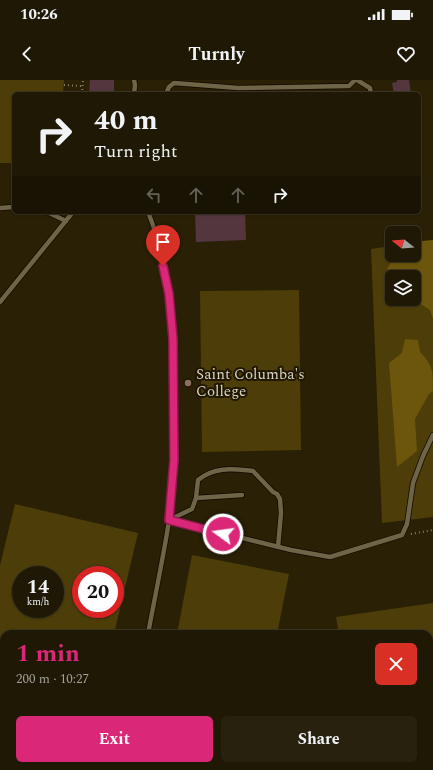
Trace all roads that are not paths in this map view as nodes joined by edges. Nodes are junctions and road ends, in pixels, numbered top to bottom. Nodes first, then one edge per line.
1 (134, 80) edge
2 (211, 80) edge
3 (356, 80) edge
4 (211, 86) junction
5 (134, 92) edge
6 (167, 92) edge
7 (371, 92) edge
8 (12, 207) edge
9 (0, 208) edge
10 (51, 214) edge
11 (71, 214) edge
12 (149, 214) edge
13 (66, 221) junction
14 (0, 302) edge
15 (433, 435) edge
16 (242, 495) dead end
17 (196, 498) junction
18 (169, 520) junction
19 (278, 547) junction
20 (149, 630) edge

1 - 5 lane
2 - 4 lane
3 - 4 lane
3 - 7 lane
4 - 6 lane
8 - 9 lane
10 - 13 lane
11 - 13 lane
12 - 18 lane
13 - 14 lane
15 - 19 lane
16 - 17 lane
17 - 18 lane
17 - 19 lane
18 - 19 lane
18 - 20 lane

